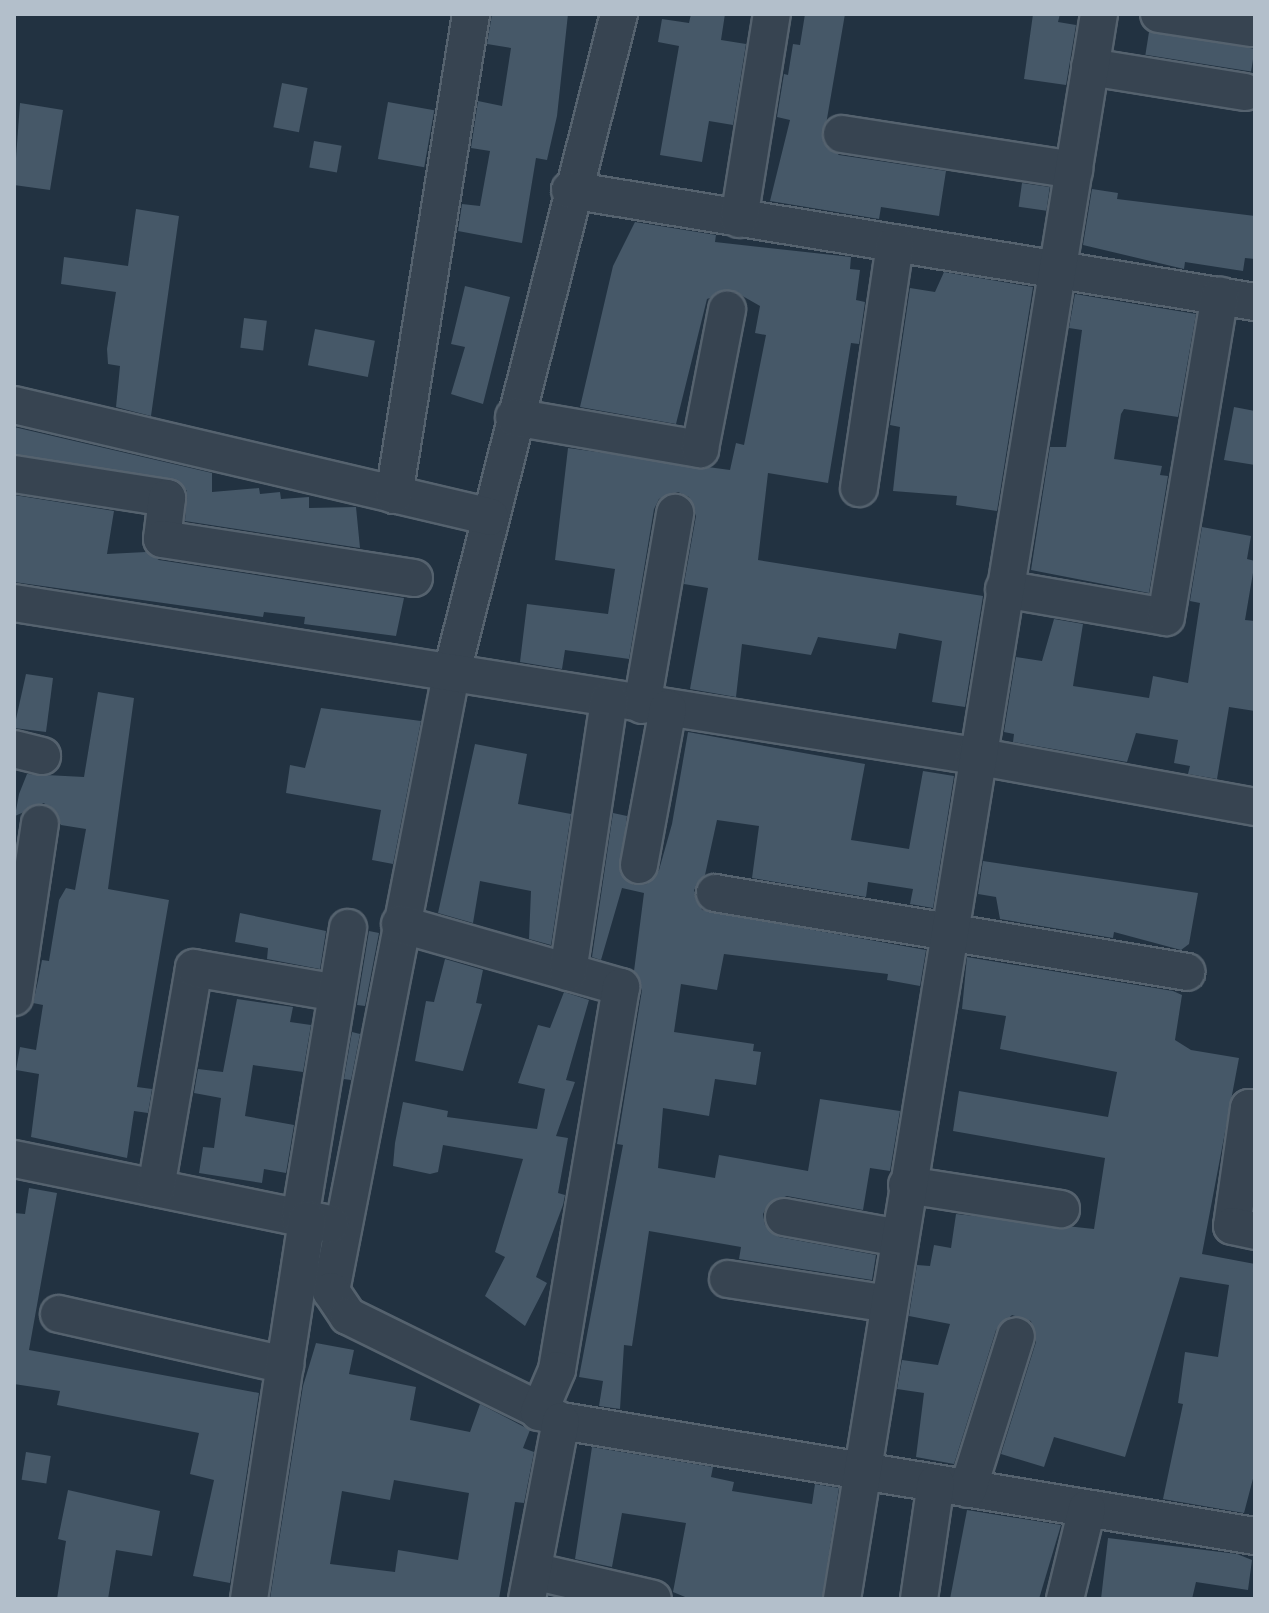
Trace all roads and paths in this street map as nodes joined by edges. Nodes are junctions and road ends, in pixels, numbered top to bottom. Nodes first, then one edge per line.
1 (471, 14) edge
2 (619, 14) edge
3 (772, 14) edge
4 (1099, 14) edge
5 (1159, 14) edge
6 (1251, 28) dead end
7 (1090, 67) junction
8 (1245, 92) dead end
9 (842, 134) dead end
10 (1074, 170) junction
11 (570, 190) junction
12 (739, 219) junction
13 (895, 245) junction
14 (1058, 272) junction
15 (1220, 296) junction
16 (1255, 302) edge
17 (727, 310) dead end
18 (14, 405) edge
19 (514, 417) junction
20 (14, 474) edge
21 (859, 488) dead end
22 (394, 495) junction
23 (675, 513) dead end
24 (490, 517) junction
25 (414, 578) dead end
26 (1004, 589) junction
27 (14, 603) edge
28 (451, 675) junction
29 (640, 705) junction
30 (975, 756) junction
31 (1255, 807) edge
32 (40, 824) dead end
33 (639, 865) dead end
34 (715, 893) dead end
35 (400, 924) junction
36 (348, 928) dead end
37 (946, 930) junction
38 (568, 972) junction
39 (1186, 972) dead end
40 (337, 993) junction
41 (14, 997) edge
42 (1255, 1109) edge
43 (14, 1159) edge
44 (907, 1185) junction
45 (156, 1188) junction
46 (1061, 1209) dead end
47 (784, 1217) dead end
48 (316, 1221) junction
49 (1255, 1231) edge
50 (899, 1238) junction
51 (728, 1279) dead end
52 (889, 1304) junction
53 (59, 1314) dead end
54 (1016, 1336) dead end
55 (285, 1365) junction
56 (550, 1416) junction
57 (863, 1471) junction
58 (952, 1486) junction
59 (1087, 1509) junction
60 (1255, 1536) edge
61 (530, 1585) edge
62 (249, 1599) edge
63 (653, 1599) edge
64 (842, 1599) edge
65 (919, 1599) edge
66 (1065, 1599) edge

1 - 22 street
2 - 11 street
3 - 12 street
4 - 7 street
5 - 6 street
7 - 8 street
7 - 10 street
9 - 10 street
10 - 14 street
11 - 12 street
11 - 19 street
12 - 13 street
13 - 14 street
13 - 21 street
14 - 15 street
14 - 26 street
15 - 16 street
15 - 26 street
17 - 19 street
18 - 22 street
19 - 24 street
20 - 25 street
22 - 24 street
23 - 29 street
24 - 28 street
26 - 30 street
27 - 28 street
28 - 29 street
28 - 35 street
29 - 30 street
29 - 33 street
29 - 38 street
30 - 31 street
30 - 37 street
32 - 41 street
34 - 37 street
35 - 38 street
35 - 48 street
36 - 40 street
37 - 39 street
37 - 44 street
38 - 56 street
40 - 45 street
40 - 48 street
42 - 49 street
43 - 45 street
44 - 46 street
44 - 50 street
45 - 48 street
47 - 50 street
48 - 55 street
48 - 56 street
50 - 52 street
51 - 52 street
52 - 57 street
53 - 55 street
54 - 58 street
55 - 62 street
56 - 57 street
56 - 61 street
57 - 58 street
57 - 64 street
58 - 59 street
58 - 65 street
59 - 60 street
59 - 66 street
61 - 63 street

